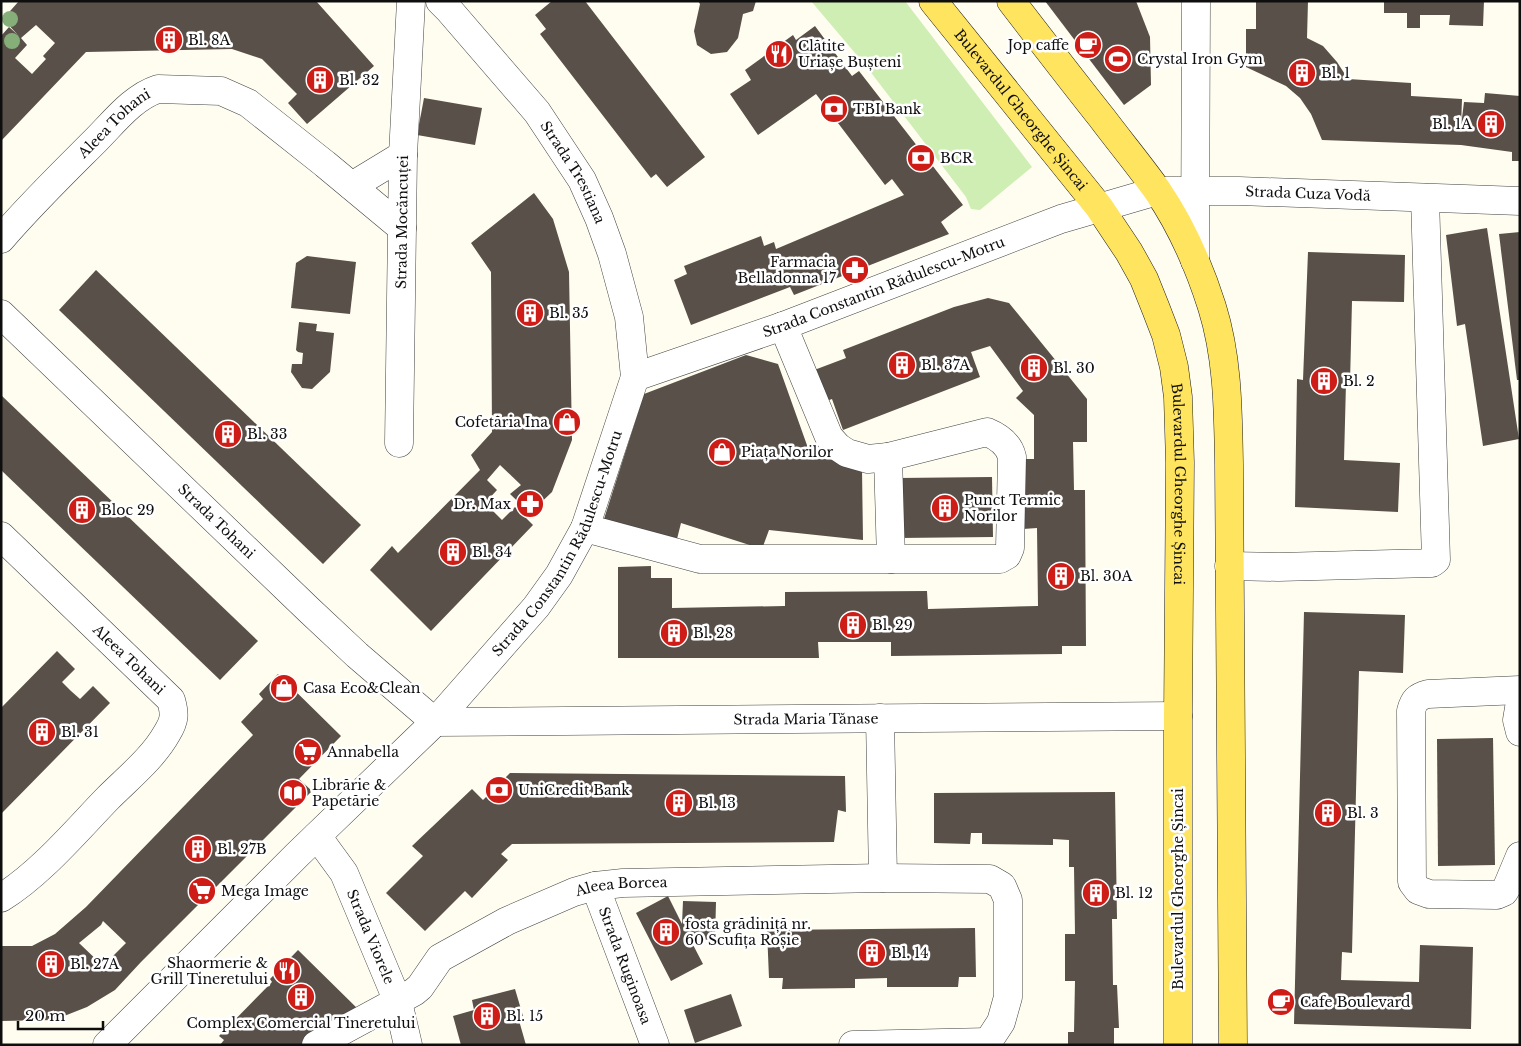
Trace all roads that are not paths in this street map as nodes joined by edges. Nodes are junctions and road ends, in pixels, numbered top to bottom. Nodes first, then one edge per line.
1 (411, 1) edge
2 (933, 1) edge
3 (1011, 1) edge
4 (1196, 1) edge
5 (450, 4) edge
6 (402, 155) junction
7 (352, 186) junction
8 (1158, 191) junction
9 (1196, 191) junction
10 (1425, 198) junction
11 (1520, 201) edge
12 (1099, 207) junction
13 (402, 228) junction
14 (1, 239) edge
15 (1195, 261) junction
16 (1, 314) edge
17 (783, 326) junction
18 (635, 377) junction
19 (399, 443) dead end
20 (888, 457) junction
21 (585, 528) junction
22 (1, 536) edge
23 (891, 558) junction
24 (1230, 566) junction
25 (1520, 690) edge
26 (1520, 702) edge
27 (1178, 716) junction
28 (880, 718) junction
29 (435, 722) junction
30 (1520, 732) edge
31 (317, 836) junction
32 (1520, 856) edge
33 (882, 878) junction
34 (595, 886) junction
35 (1, 898) edge
36 (398, 1002) junction
37 (988, 1043) edge
38 (107, 1045) edge
39 (316, 1045) edge
40 (408, 1045) edge
41 (655, 1045) edge
42 (853, 1045) edge
43 (1178, 1045) edge
44 (1233, 1045) edge

1 - 6 street, Strada Mocăncuței
2 - 12 main road, Bulevardul Gheorghe Șincai
3 - 8 main road
4 - 9 street
5 - 18 street, Strada Trestiana
6 - 7 street
6 - 13 street, Strada Mocăncuței
7 - 13 street, Aleea Tohani
7 - 14 street, Aleea Tohani
8 - 9 street, Strada Cuza Vodă
8 - 12 street, Strada Cuza Vodă
8 - 15 main road
9 - 10 street, Strada Cuza Vodă
9 - 15 street
10 - 11 street, Strada Cuza Vodă
10 - 24 street
12 - 17 street, Strada Constantin Rădulescu-Motru
12 - 27 main road, Bulevardul Gheorghe Șincai
13 - 19 street, Strada Mocăncuței
15 - 24 main road
16 - 29 street, Strada Tohani
17 - 18 street, Strada Constantin Rădulescu-Motru
17 - 20 street
18 - 21 street, Strada Constantin Rădulescu-Motru
20 - 23 street
20 - 23 street
21 - 23 street
21 - 29 street, Strada Constantin Rădulescu-Motru
22 - 35 street, Aleea Tohani
24 - 44 main road
25 - 32 street
26 - 30 street
27 - 28 street, Strada Maria Tănase
27 - 43 main road, Bulevardul Gheorghe Șincai
28 - 29 street, Strada Maria Tănase
28 - 33 street
29 - 31 street, Strada Constantin Rădulescu-Motru
31 - 36 street, Strada Viorele
31 - 38 street, Strada Constantin Rădulescu-Motru
33 - 34 street, Aleea Borcea
33 - 37 street, Aleea Borcea
34 - 36 street, Aleea Borcea
34 - 41 street, Strada Ruginoasa
36 - 39 street, Aleea Borcea
36 - 40 street, Strada Viorele
37 - 42 street, Aleea Borcea

